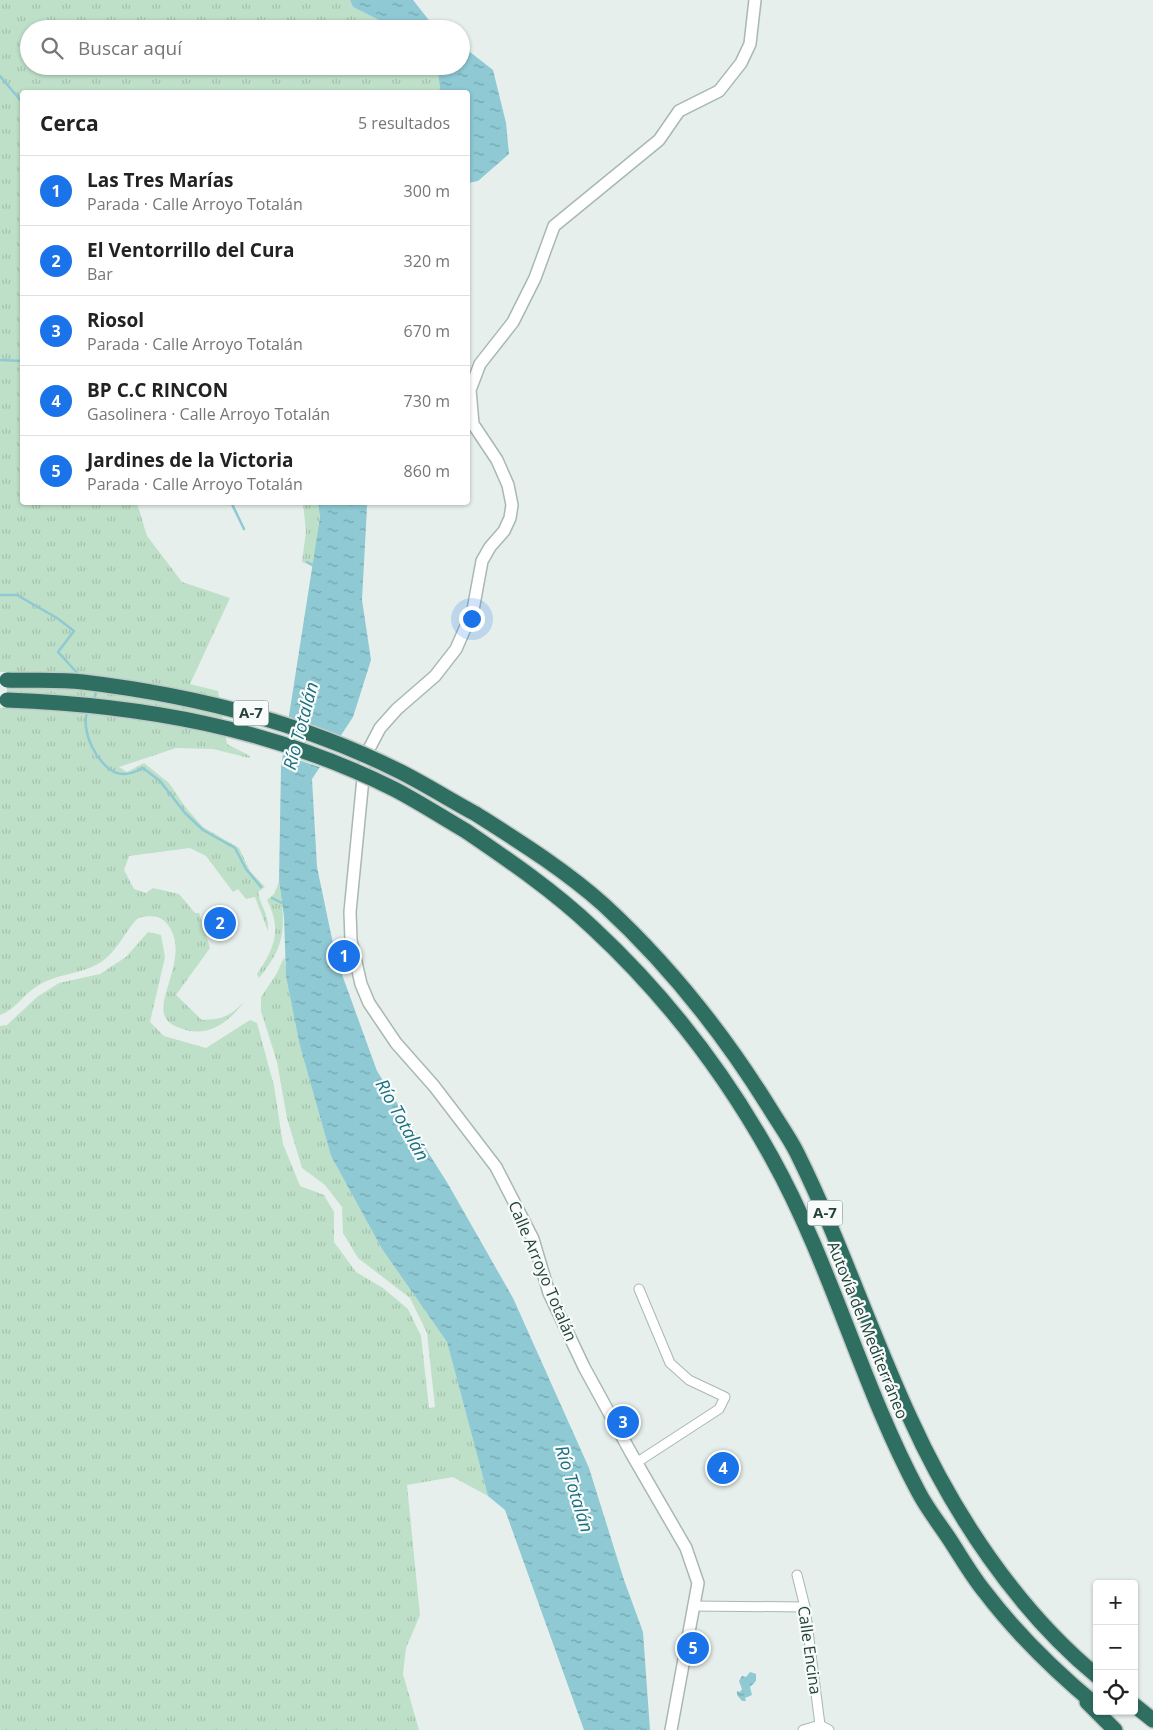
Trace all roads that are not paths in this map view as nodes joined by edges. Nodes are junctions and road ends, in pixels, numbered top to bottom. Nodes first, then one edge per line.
1 (755, 0) edge
2 (3, 680) edge
3 (3, 700) edge
4 (639, 1289) dead end
5 (636, 1462) junction
6 (797, 1575) dead end
7 (693, 1606) junction
8 (805, 1607) junction
9 (1093, 1672) edge
10 (1072, 1686) junction
11 (1138, 1700) edge
12 (1093, 1703) edge
13 (1138, 1708) edge
14 (1153, 1711) edge
15 (1108, 1715) edge
16 (1153, 1720) edge
17 (820, 1725) junction
18 (671, 1730) edge
19 (803, 1730) edge
20 (830, 1730) edge
21 (1114, 1730) edge
22 (1127, 1730) edge

1 - 5 street, Calle Arroyo Totalán
2 - 9 highway, Autovía del Mediterráneo / A-7, bridge
3 - 10 highway, Autovía del Mediterráneo / A-7, bridge
4 - 5 street
5 - 7 street, Calle Arroyo Totalán
6 - 8 street, Calle Encina
7 - 8 street
7 - 18 street, Calle Arroyo Totalán
8 - 17 street, Calle Encina
10 - 12 highway, Autovía del Mediterráneo / A-7
10 - 21 highway
11 - 14 highway
13 - 16 highway
15 - 22 highway
17 - 19 street
17 - 20 street

